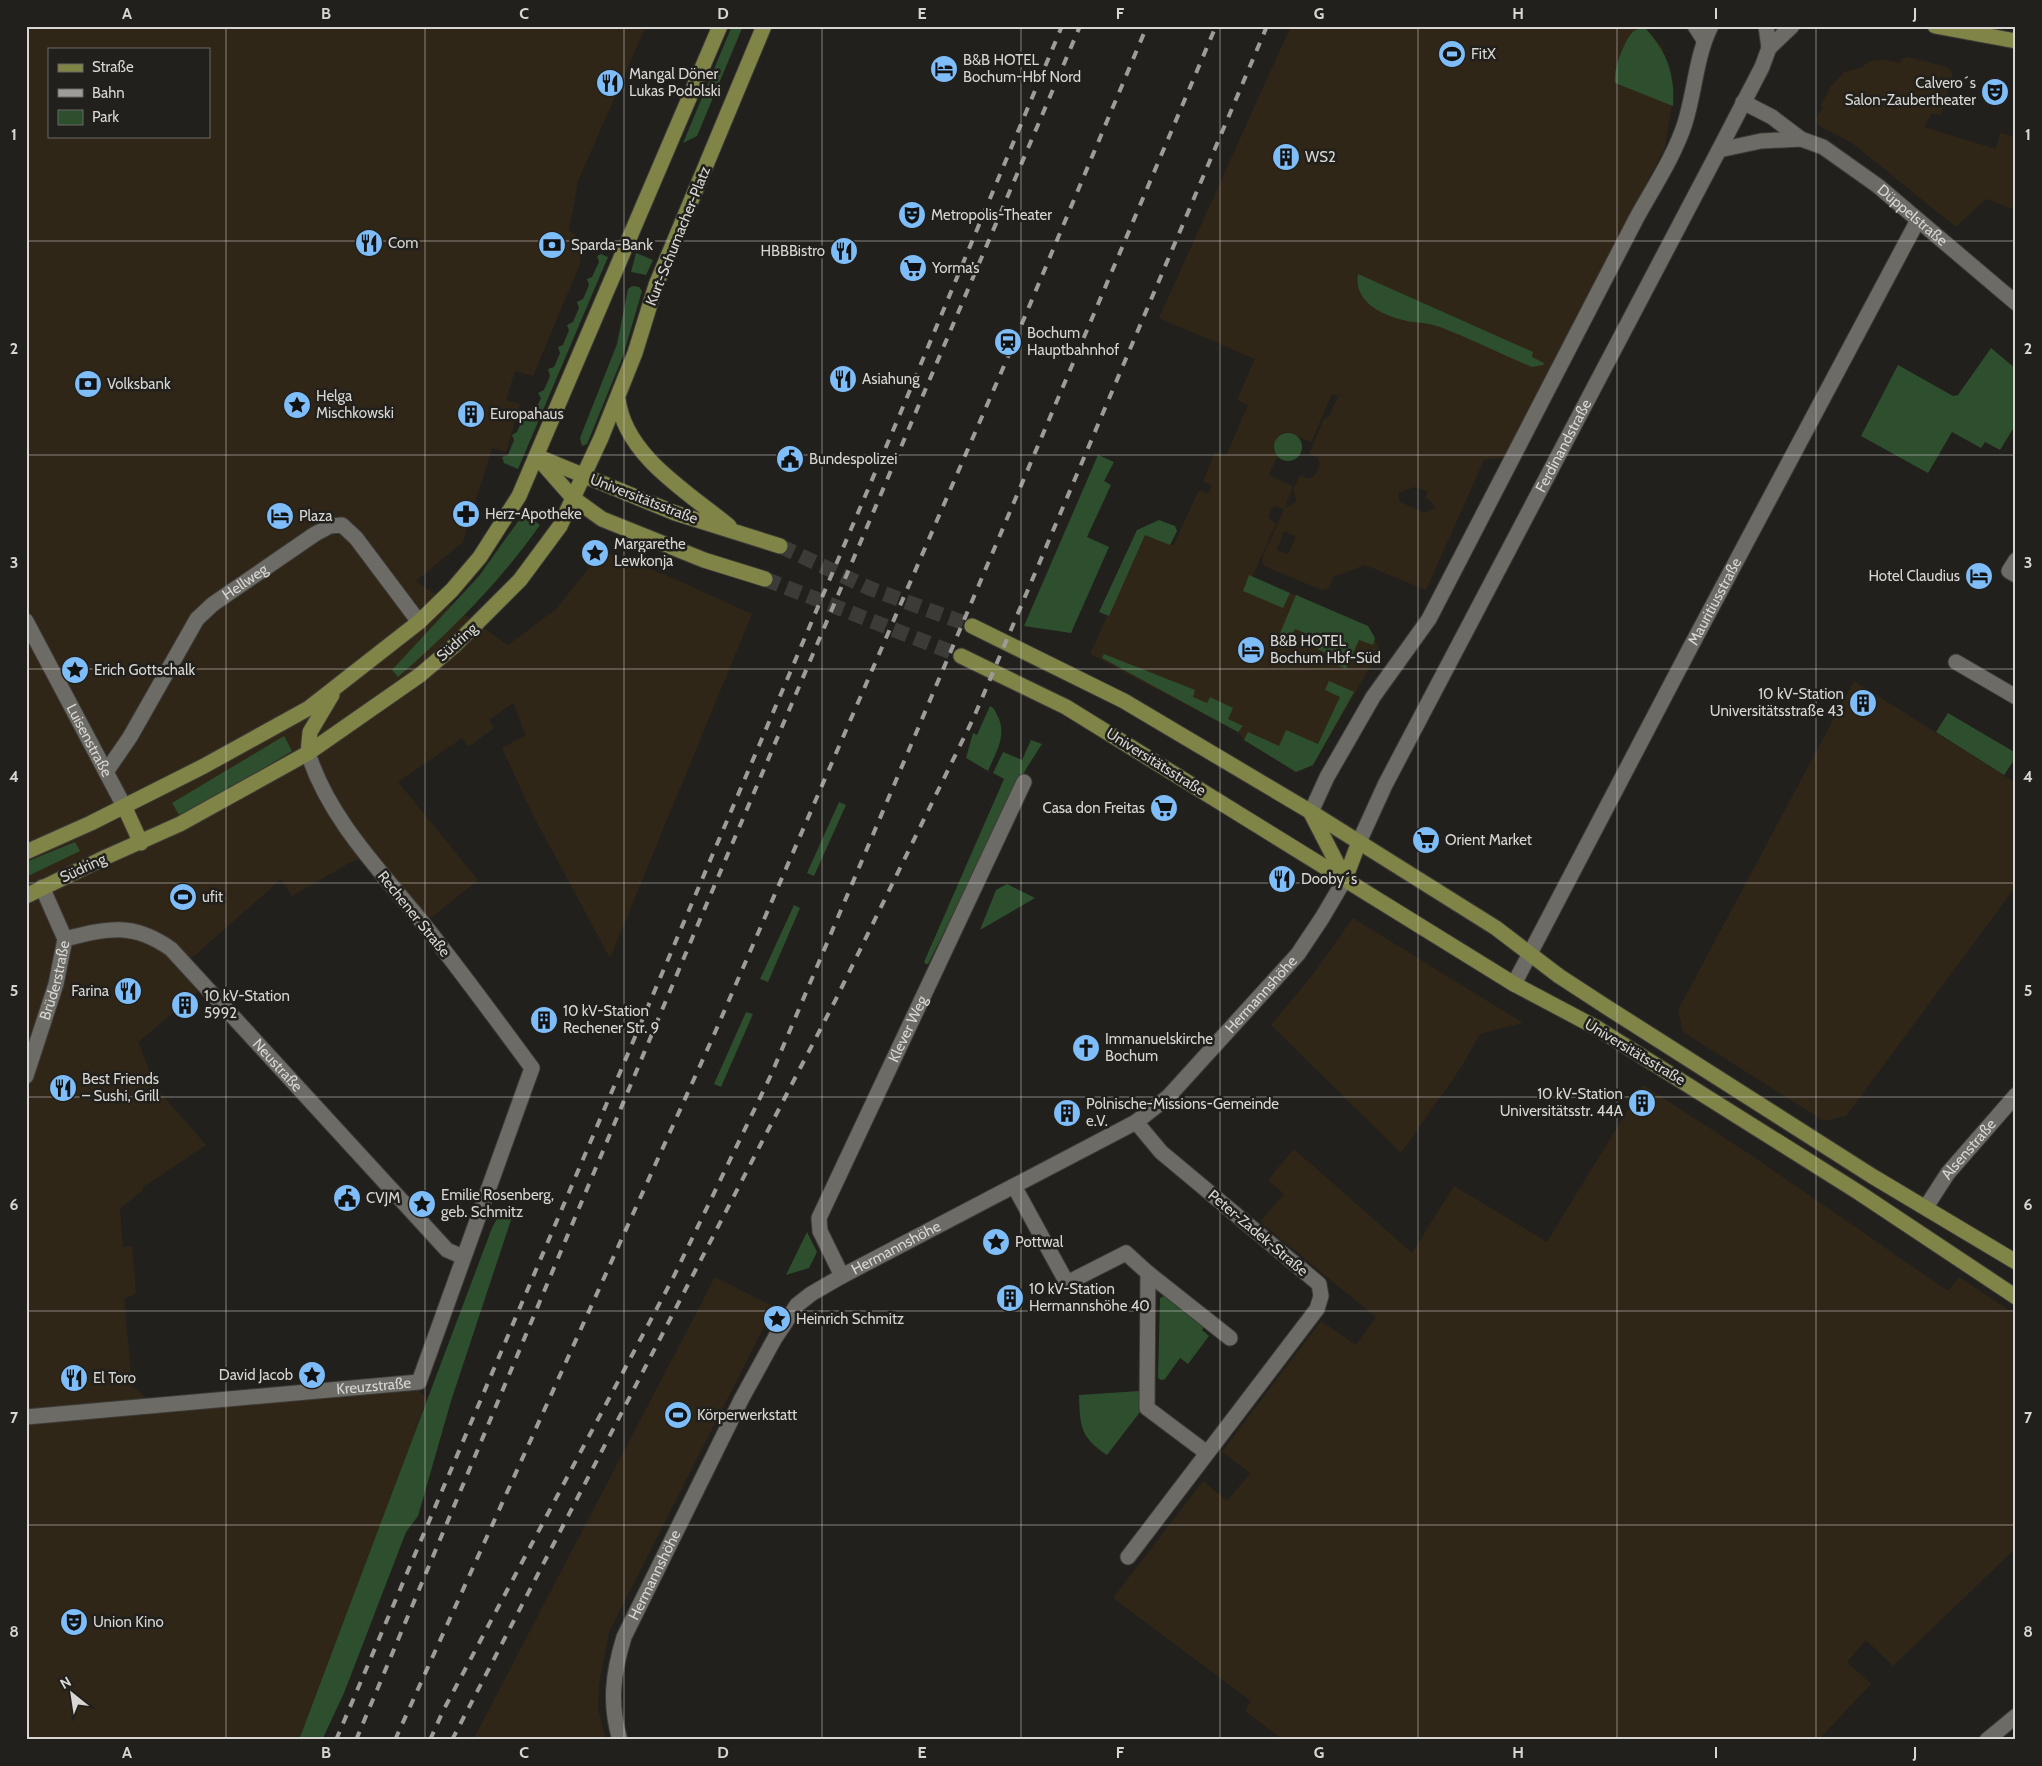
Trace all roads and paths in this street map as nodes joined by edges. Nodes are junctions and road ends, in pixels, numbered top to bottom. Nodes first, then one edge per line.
1 (720, 26) edge
2 (764, 26) edge
3 (1695, 26) edge
4 (1711, 26) edge
5 (1766, 26) edge
6 (1792, 26) edge
7 (1935, 26) edge
8 (1704, 40) junction
9 (2016, 41) edge
10 (1769, 48) junction
11 (1743, 102) junction
12 (1801, 139) junction
13 (1719, 150) junction
14 (1918, 220) junction
15 (2016, 303) edge
16 (618, 399) junction
17 (537, 457) junction
18 (583, 475) junction
19 (573, 498) junction
20 (735, 531) junction
21 (780, 546) tunnel mouth
22 (2016, 560) edge
23 (2016, 575) edge
24 (765, 579) tunnel mouth
25 (26, 621) edge
26 (419, 622) junction
27 (972, 626) tunnel mouth
28 (961, 656) tunnel mouth
29 (1956, 662) dead end
30 (337, 687) junction
31 (2016, 697) edge
32 (308, 753) junction
33 (106, 772) junction
34 (1024, 782) dead end
35 (124, 806) junction
36 (1311, 812) junction
37 (1358, 842) junction
38 (141, 843) junction
39 (26, 852) edge
40 (1345, 879) junction
41 (42, 887) junction
42 (26, 896) edge
43 (65, 939) junction
44 (1531, 953) junction
45 (1514, 984) junction
46 (532, 1068) joint
47 (26, 1076) edge
48 (2016, 1095) edge
49 (1136, 1122) junction
50 (1014, 1186) junction
51 (1926, 1207) junction
52 (1921, 1233) junction
53 (463, 1258) junction
54 (2016, 1262) edge
55 (1148, 1273) junction
56 (842, 1276) junction
57 (2016, 1297) edge
58 (1230, 1338) dead end
59 (26, 1417) edge
60 (1207, 1453) junction
61 (1128, 1557) dead end
62 (2016, 1716) edge
63 (620, 1740) edge
64 (1987, 1740) edge

1 - 17 main road
2 - 16 main road, Kurt-Schumacher-Platz
3 - 8 street
4 - 8 street
5 - 10 street
6 - 10 street, Ferdinandstraße
7 - 9 main road
8 - 36 street
10 - 11 street, Ferdinandstraße
11 - 12 street, Düppelstraße
11 - 13 street, Ferdinandstraße
12 - 13 street, Düppelstraße
12 - 14 street, Düppelstraße
13 - 37 street, Ferdinandstraße
14 - 15 street, Düppelstraße
14 - 44 street, Mauritiusstraße
16 - 18 main road, Kurt-Schumacher-Platz
16 - 20 main road, Universitätsstraße
17 - 18 main road
17 - 19 main road
17 - 26 main road
18 - 19 main road, Kurt-Schumacher-Platz
18 - 20 main road, Universitätsstraße
19 - 24 main road, Universitätsstraße
19 - 32 main road, Südring
20 - 21 main road, Universitätsstraße
22 - 23 street
25 - 33 street, Luisenstraße
26 - 30 main road
26 - 33 street, Hellweg
27 - 36 main road, Universitätsstraße
28 - 40 main road, Universitätsstraße
29 - 31 street
30 - 32 main road
30 - 35 main road
32 - 38 main road, Südring
32 - 46 street, Rechener Straße
33 - 35 street, Luisenstraße
34 - 56 street, Klever Weg
35 - 38 main road
35 - 39 main road
36 - 37 main road, Universitätsstraße
36 - 40 main road
37 - 40 main road
37 - 44 main road, Universitätsstraße
38 - 41 main road, Südring
40 - 45 main road, Universitätsstraße
40 - 49 street, Hermannshöhe
41 - 42 main road, Südring
41 - 43 street, Brüderstraße
43 - 47 street, Brüderstraße
43 - 53 street, Neustraße
44 - 45 street, Mauritiusstraße
44 - 51 main road, Universitätsstraße
45 - 52 main road, Universitätsstraße
46 - 53 street, Kreuzstraße
48 - 51 street, Alsenstraße
49 - 50 street, Hermannshöhe
49 - 60 street, Peter-Zadek-Straße
50 - 55 street
50 - 56 street, Hermannshöhe
51 - 52 main road
51 - 54 main road, Universitätsstraße
52 - 57 main road, Universitätsstraße
53 - 59 street, Kreuzstraße
55 - 58 street
55 - 60 street
56 - 63 street, Hermannshöhe
60 - 61 street, Peter-Zadek-Straße
62 - 64 street

